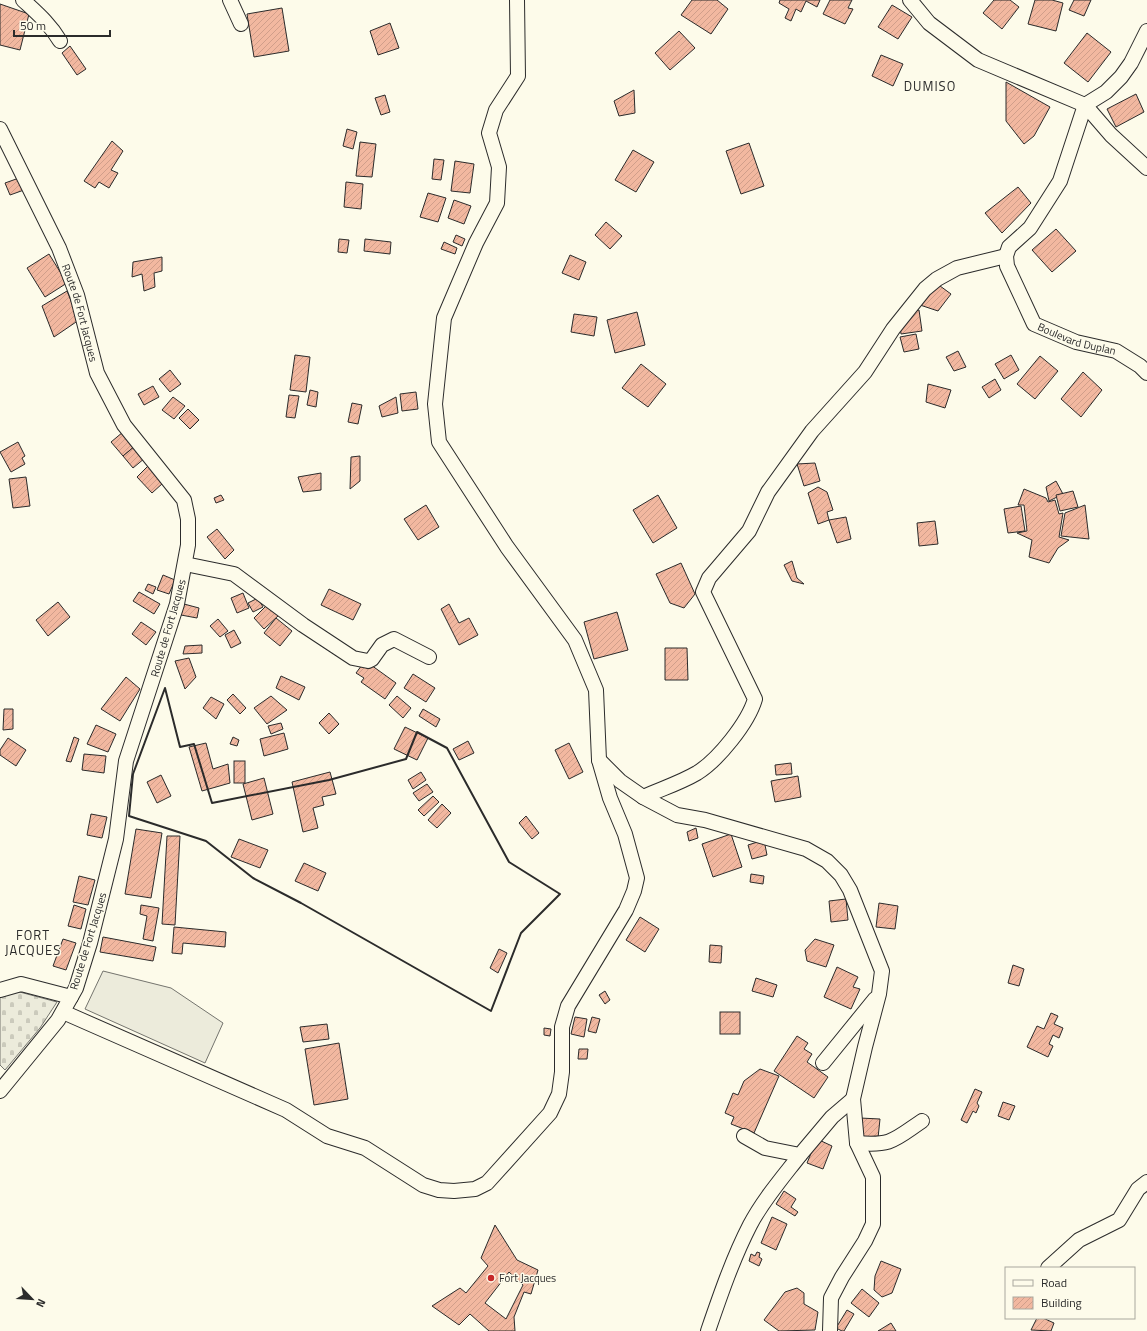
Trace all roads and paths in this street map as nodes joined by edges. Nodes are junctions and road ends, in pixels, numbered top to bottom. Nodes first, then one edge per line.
1 (23, 0) edge
2 (230, 0) edge
3 (517, 0) edge
4 (916, 2) edge
5 (241, 24) dead end
6 (1147, 31) edge
7 (60, 41) dead end
8 (1085, 106) junction
9 (0, 129) edge
10 (1147, 168) edge
11 (1006, 256) junction
12 (1147, 373) edge
13 (185, 564) junction
14 (429, 657) dead end
15 (599, 760) junction
16 (643, 797) junction
17 (0, 990) edge
18 (879, 994) junction
19 (71, 997) junction
20 (63, 1012) junction
21 (823, 1063) dead end
22 (0, 1091) edge
23 (853, 1099) junction
24 (922, 1122) dead end
25 (744, 1136) dead end
26 (857, 1143) junction
27 (800, 1155) junction
28 (1147, 1182) edge
29 (1049, 1267) edge
30 (708, 1331) edge
31 (830, 1331) edge

1 - 7 street
2 - 5 street
3 - 15 street
4 - 8 street
6 - 8 street
8 - 10 street
8 - 11 street
9 - 13 street, Route de Fort Jacques
11 - 12 street, Boulevard Duplan
11 - 16 street
13 - 14 street
13 - 19 street, Route de Fort Jacques
15 - 16 street
15 - 20 street
16 - 18 street
17 - 19 street
18 - 21 street
18 - 23 street
19 - 20 street, Route de Fort Jacques
20 - 22 street, Route de Fort Jacques
23 - 26 street
23 - 27 street
24 - 26 street
25 - 27 street
26 - 31 street
27 - 30 street
28 - 29 street

